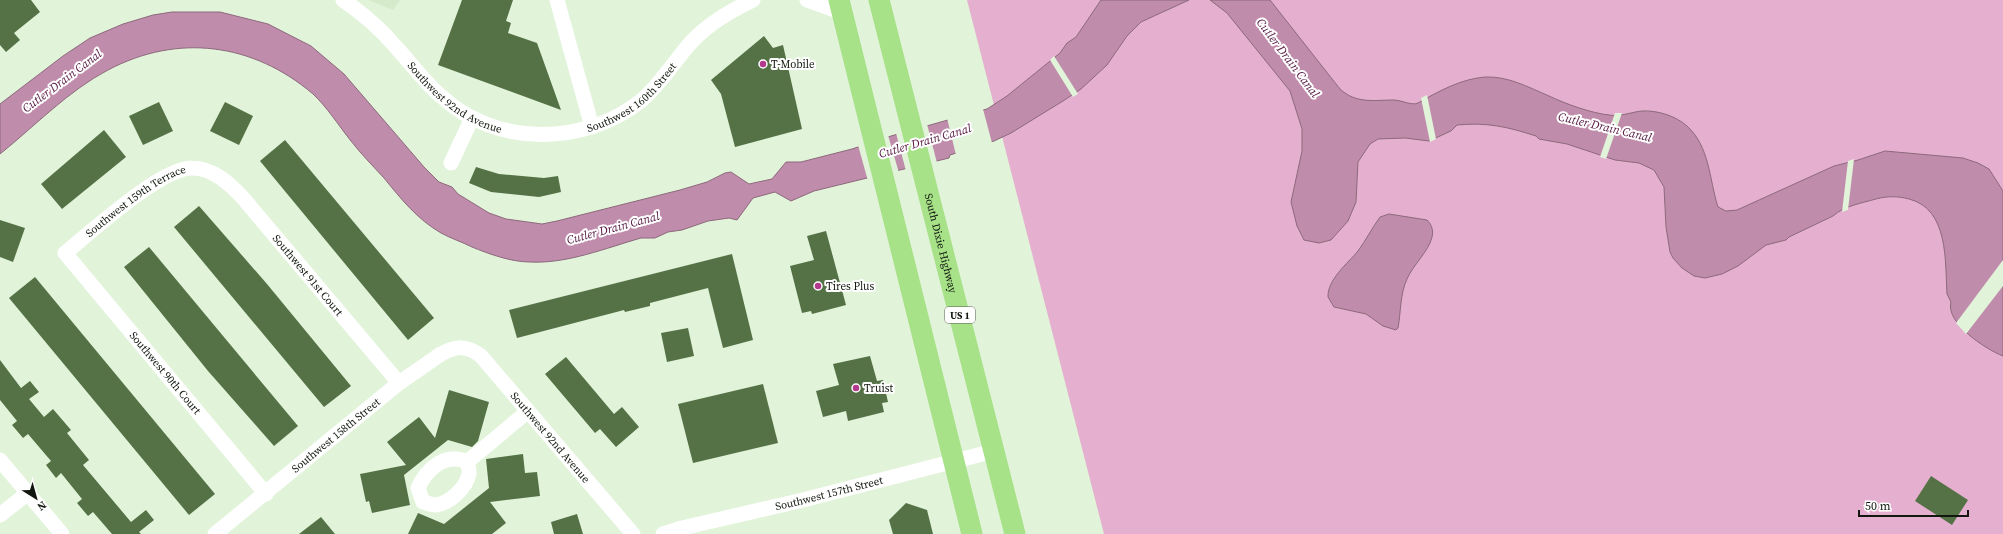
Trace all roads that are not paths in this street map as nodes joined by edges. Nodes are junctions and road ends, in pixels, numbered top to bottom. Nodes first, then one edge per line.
1 (343, 0) edge
2 (557, 0) edge
3 (752, 0) edge
4 (807, 0) edge
5 (870, 0) edge
6 (841, 7) edge
7 (881, 8) edge
8 (472, 118) junction
9 (592, 127) junction
10 (450, 163) dead end
11 (212, 174) joint
12 (65, 253) joint
13 (462, 347) joint
14 (399, 383) junction
15 (527, 412) junction
16 (994, 451) junction
17 (0, 460) edge
18 (954, 461) junction
19 (467, 462) dead end
20 (28, 493) junction
21 (266, 494) junction
22 (0, 515) edge
23 (62, 534) edge
24 (216, 534) edge
25 (633, 534) edge
26 (663, 534) edge
27 (972, 534) edge
28 (1015, 534) edge

1 - 8 street, Southwest 92nd Avenue
2 - 9 street, Southwest 160th Street
3 - 9 street, Southwest 160th Street
4 - 6 street
5 - 7 highway
6 - 18 highway
7 - 16 highway, South Dixie Highway / US 1
8 - 9 street, Southwest 92nd Avenue
8 - 10 street
11 - 12 street, Southwest 159th Terrace
11 - 14 street, Southwest 91st Court
12 - 21 street, Southwest 90th Court
13 - 14 street, Southwest 158th Street
13 - 15 street, Southwest 92nd Avenue
14 - 21 street, Southwest 158th Street
15 - 19 street
15 - 25 street, Southwest 92nd Avenue
16 - 18 street, Southwest 157th Street
16 - 28 highway, South Dixie Highway / US 1
17 - 20 street
18 - 26 street, Southwest 157th Street
18 - 27 highway
20 - 22 street
20 - 23 street
21 - 24 street, Southwest 158th Street

